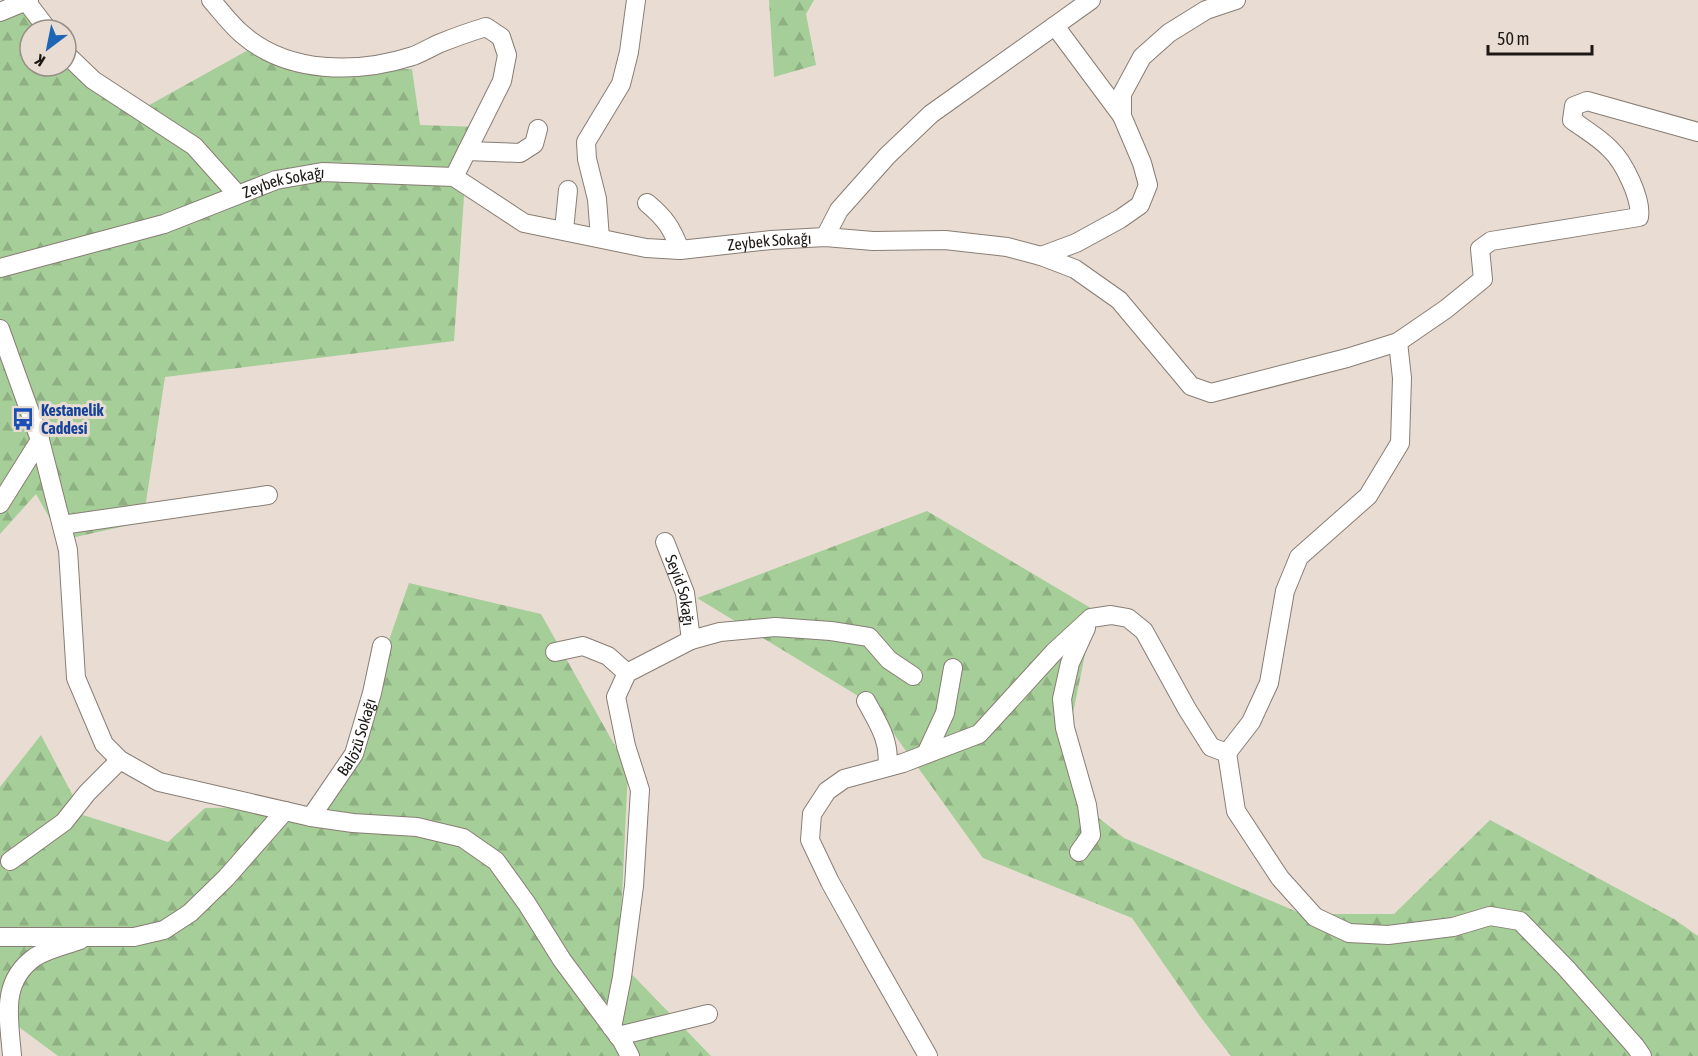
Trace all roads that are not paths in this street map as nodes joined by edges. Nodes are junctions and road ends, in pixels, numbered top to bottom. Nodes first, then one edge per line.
1 (210, 0) edge
2 (636, 0) edge
3 (1091, 0) edge
4 (1236, 0) edge
5 (28, 1) edge
6 (0, 12) edge
7 (40, 18) edge
8 (1055, 26) junction
9 (78, 66) edge
10 (1122, 116) junction
11 (1677, 128) junction
12 (538, 129) dead end
13 (1698, 132) edge
14 (1698, 146) edge
15 (466, 152) junction
16 (454, 177) junction
17 (568, 190) dead end
18 (237, 194) junction
19 (646, 203) dead end
20 (564, 230) junction
21 (825, 237) junction
22 (600, 238) junction
23 (680, 250) junction
24 (1041, 256) junction
25 (0, 268) edge
26 (0, 329) edge
27 (1398, 342) junction
28 (40, 440) junction
29 (268, 495) dead end
30 (0, 504) edge
31 (62, 525) junction
32 (665, 542) dead end
33 (1091, 618) junction
34 (691, 640) junction
35 (382, 646) dead end
36 (555, 652) dead end
37 (953, 668) dead end
38 (627, 673) junction
39 (913, 676) dead end
40 (866, 701) dead end
41 (1227, 753) junction
42 (927, 754) junction
43 (120, 760) junction
44 (887, 767) junction
45 (285, 811) junction
46 (311, 817) junction
47 (1079, 852) dead end
48 (10, 861) dead end
49 (91, 935) junction
50 (0, 937) edge
51 (708, 1014) dead end
52 (615, 1032) junction
53 (12, 1056) edge
54 (630, 1056) edge
55 (928, 1056) edge
56 (1642, 1056) edge

1 - 15 street
2 - 22 street
3 - 8 street
4 - 10 street
5 - 6 street
5 - 7 street
8 - 10 street
8 - 21 street
9 - 18 street
10 - 24 street
11 - 13 street
11 - 14 street
11 - 27 street, Zeybek Sokağı
12 - 15 street
15 - 16 street
16 - 18 street, Zeybek Sokağı
16 - 20 street, Zeybek Sokağı
17 - 20 street
18 - 25 street, Zeybek Sokağı
19 - 23 street
20 - 22 street, Zeybek Sokağı
21 - 23 street, Zeybek Sokağı
21 - 24 street, Zeybek Sokağı
22 - 23 street, Zeybek Sokağı
24 - 27 street, Zeybek Sokağı
26 - 28 street
27 - 41 street
28 - 30 street
28 - 31 street
29 - 31 street
31 - 43 street
32 - 34 street, Seyid Sokağı
33 - 41 street
33 - 42 street
33 - 47 street
34 - 38 street
34 - 39 street
35 - 46 street, Balözü Sokağı
36 - 38 street
37 - 42 street
38 - 52 street
40 - 44 street
41 - 56 street
42 - 44 street
43 - 45 street
43 - 48 street
44 - 55 street
45 - 46 street
45 - 49 street
46 - 52 street
49 - 50 street
49 - 53 street
51 - 52 street
52 - 54 street

